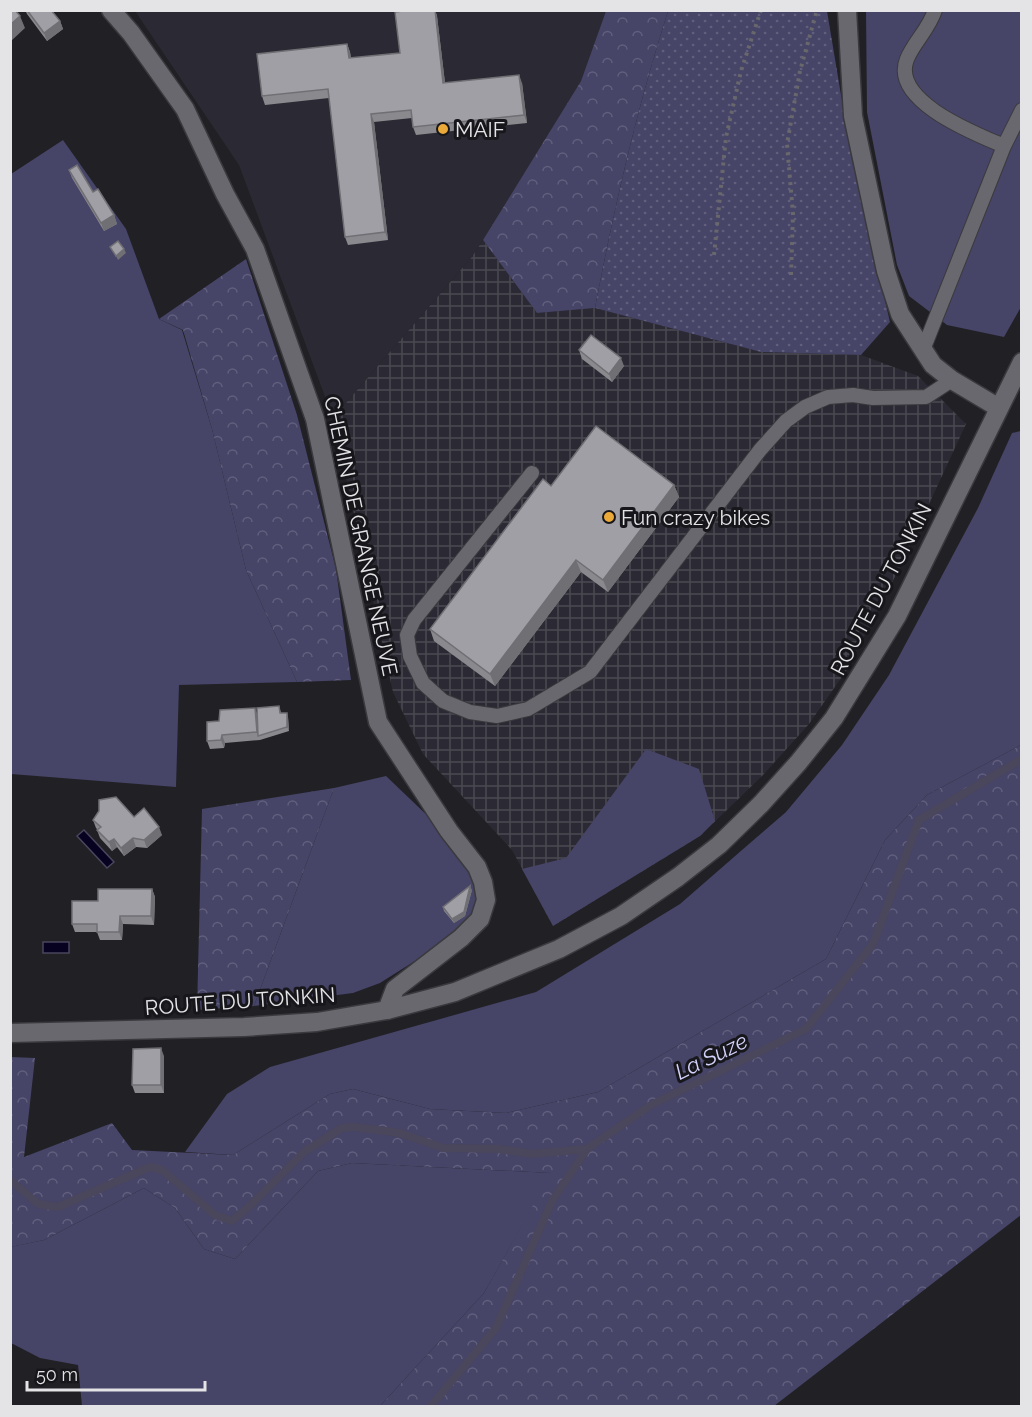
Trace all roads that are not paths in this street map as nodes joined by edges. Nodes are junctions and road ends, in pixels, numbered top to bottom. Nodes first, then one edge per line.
1 (111, 10) edge
2 (847, 10) edge
3 (935, 10) edge
4 (1022, 110) edge
5 (1004, 146) junction
6 (923, 350) junction
7 (1022, 362) edge
8 (952, 381) junction
9 (999, 408) junction
10 (532, 473) dead end
11 (387, 1010) junction
12 (10, 1033) edge

1 - 11 street, CHEMIN DE GRANGE NEUVE
2 - 6 street
3 - 5 lane
4 - 5 lane
5 - 6 lane
6 - 8 street
7 - 9 street, ROUTE DU TONKIN
8 - 9 street
8 - 10 lane
9 - 11 street, ROUTE DU TONKIN
11 - 12 street, ROUTE DU TONKIN

